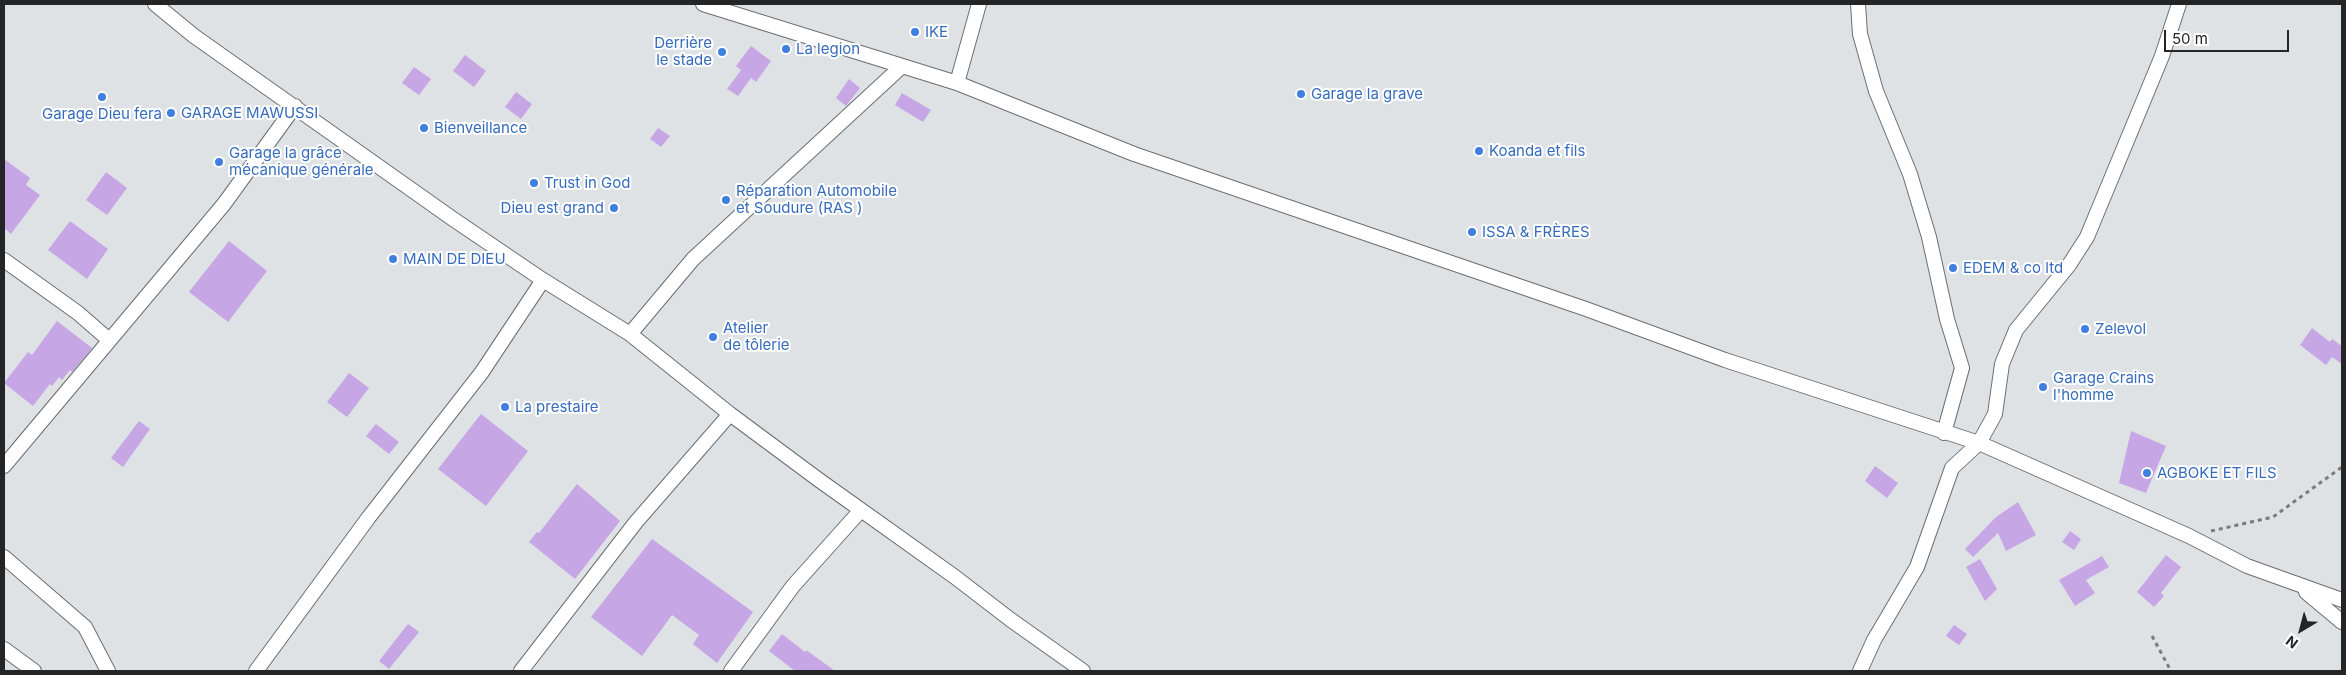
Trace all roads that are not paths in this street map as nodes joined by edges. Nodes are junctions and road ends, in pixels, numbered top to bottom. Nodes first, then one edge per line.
1 (155, 4) edge
2 (703, 4) edge
3 (979, 4) edge
4 (1858, 4) edge
5 (2179, 4) edge
6 (901, 67) junction
7 (957, 83) junction
8 (295, 106) junction
9 (4, 260) edge
10 (543, 280) junction
11 (630, 334) junction
12 (109, 340) junction
13 (730, 414) junction
14 (1944, 433) junction
15 (1978, 443) junction
16 (4, 466) edge
17 (861, 510) junction
18 (4, 557) edge
19 (2300, 587) junction
20 (2342, 600) edge
21 (2342, 622) edge
22 (4, 649) edge
23 (34, 671) edge
24 (108, 671) edge
25 (256, 671) edge
26 (521, 671) edge
27 (731, 671) edge
28 (1083, 671) edge
29 (1860, 671) edge

1 - 8 street
2 - 6 street
3 - 7 street
4 - 14 street
5 - 15 street
6 - 7 street
6 - 11 street
7 - 14 street
8 - 10 street
8 - 12 street
9 - 12 street
10 - 11 street
10 - 25 street
11 - 13 street
12 - 16 street
13 - 17 street
13 - 26 street
14 - 15 street
15 - 19 street
15 - 29 street
17 - 27 street
17 - 28 street
18 - 24 street
19 - 20 street
19 - 21 street
22 - 23 street

